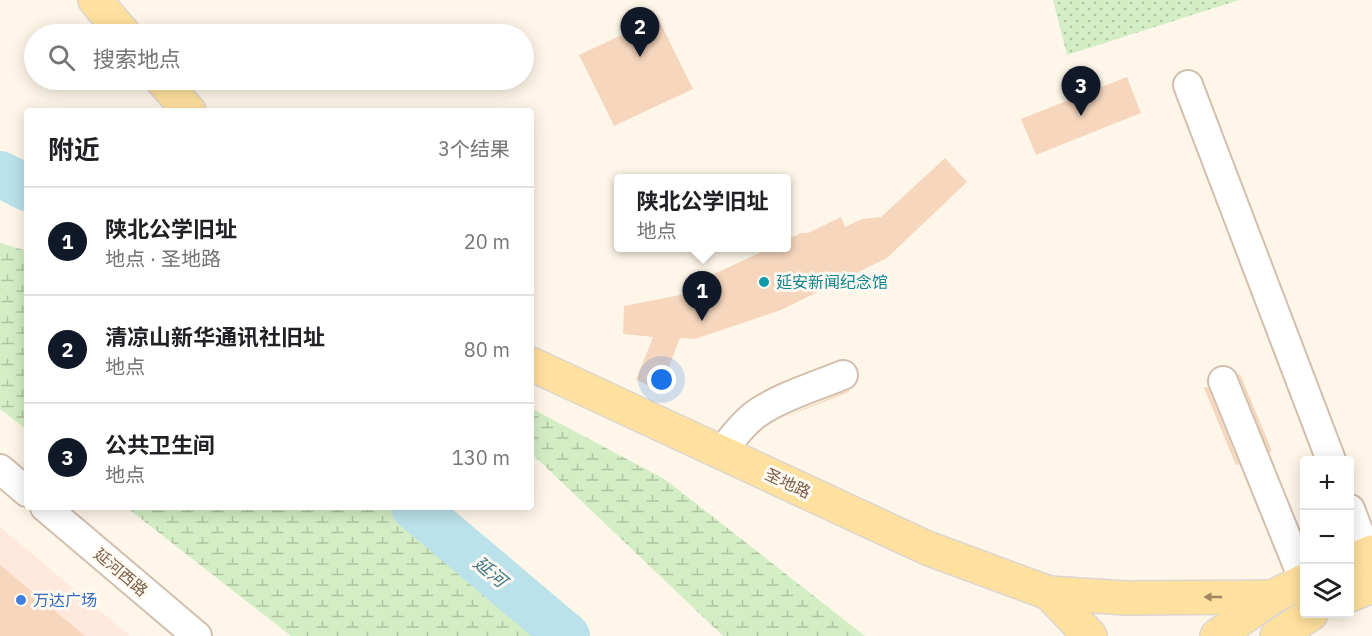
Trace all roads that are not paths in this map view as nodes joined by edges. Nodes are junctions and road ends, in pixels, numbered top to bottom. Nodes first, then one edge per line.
1 (95, 0) edge
2 (115, 24) edge
3 (1188, 86) dead end
4 (171, 90) edge
5 (186, 108) edge
6 (534, 365) edge
7 (843, 375) dead end
8 (1223, 381) dead end
9 (721, 452) junction
10 (1329, 456) edge
11 (0, 469) edge
12 (24, 489) edge
13 (49, 510) edge
14 (1350, 510) edge
15 (1363, 556) edge
16 (1300, 571) edge
17 (1300, 583) edge
18 (1372, 586) edge
19 (1049, 592) junction
20 (1354, 594) edge
21 (1272, 597) junction
22 (1305, 618) edge
23 (197, 636) edge
24 (1090, 636) edge
25 (1217, 636) edge
26 (1277, 636) edge

1 - 2 main road
3 - 10 street
4 - 5 main road
6 - 9 main road, 圣地路
7 - 9 street
8 - 16 street
9 - 19 main road, 圣地路
11 - 12 street
13 - 23 street, 延河西路
14 - 15 street
17 - 21 main road
18 - 20 main road
21 -> 19 main road
19 - 24 main road
21 - 25 main road
22 - 26 main road

